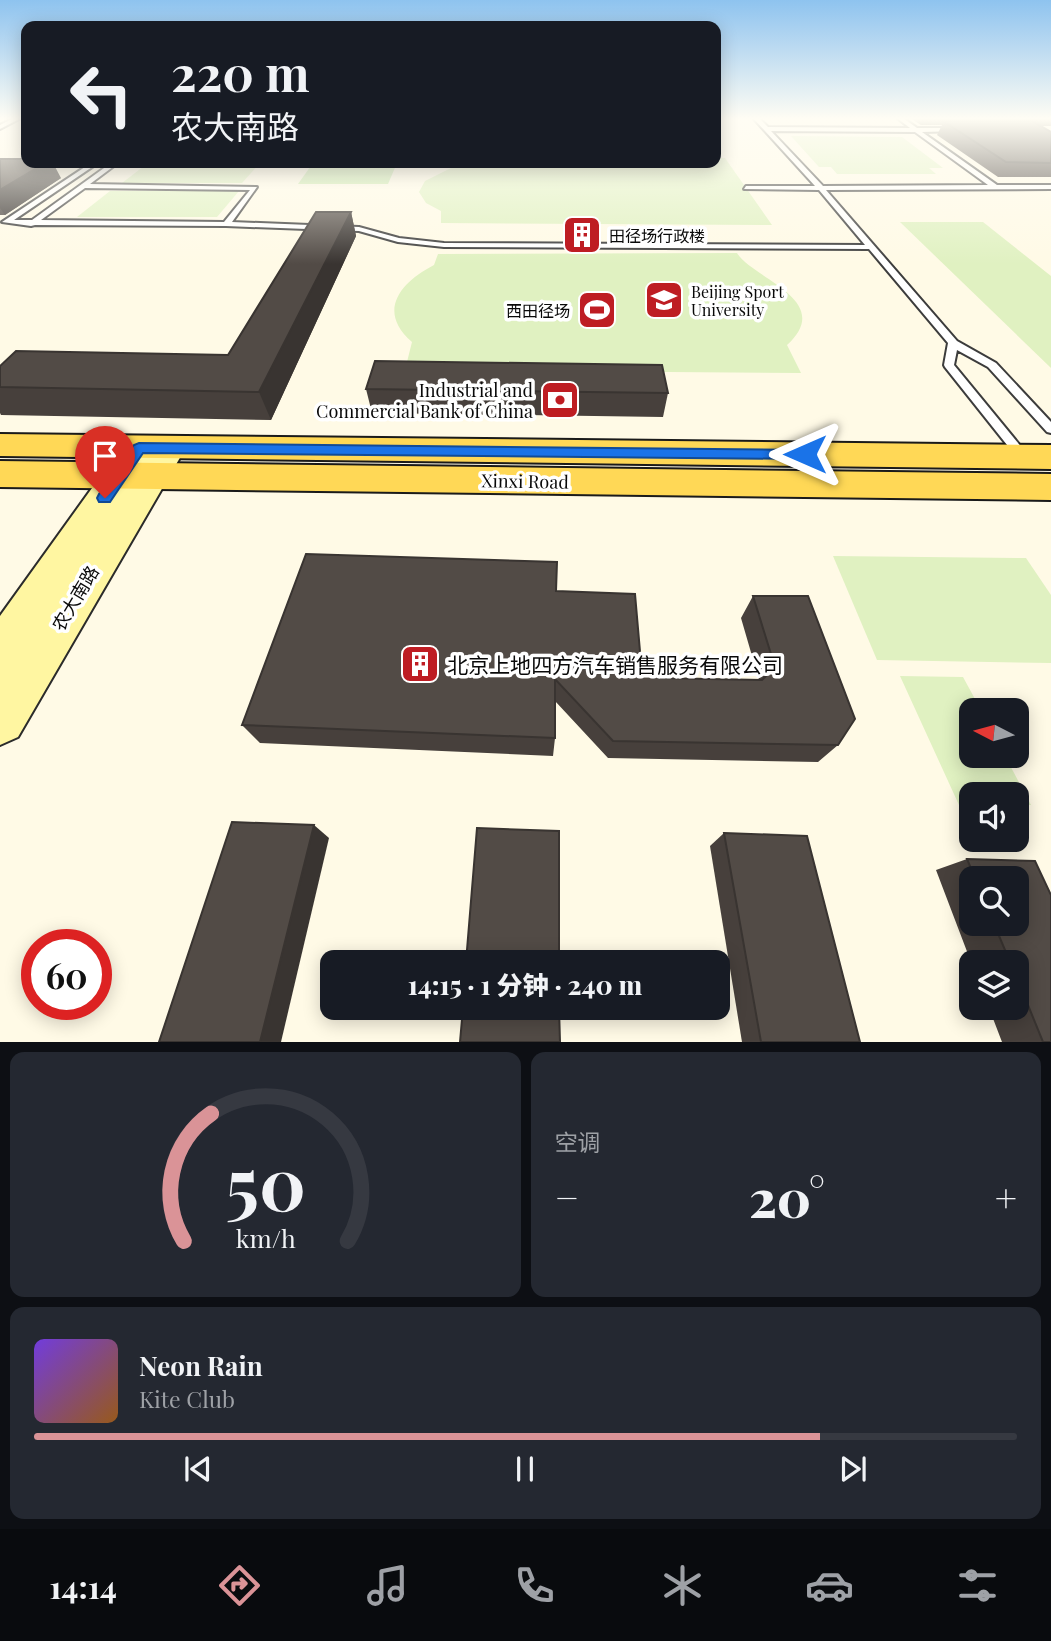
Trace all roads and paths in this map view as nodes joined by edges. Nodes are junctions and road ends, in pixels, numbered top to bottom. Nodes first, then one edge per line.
1 (801, 167) edge
2 (967, 167) edge
3 (87, 168) edge
4 (108, 168) edge
5 (83, 187) junction
6 (820, 187) junction
7 (996, 187) junction
8 (1051, 187) edge
9 (746, 188) dead end
10 (4, 222) edge
11 (31, 224) junction
12 (226, 224) junction
13 (871, 247) junction
14 (953, 343) junction
15 (1051, 429) edge
16 (0, 446) edge
17 (1037, 457) edge
18 (144, 462) junction
19 (0, 474) edge
20 (1051, 487) edge
21 (0, 654) edge
22 (0, 720) edge

1 - 6 lane
2 - 7 lane
3 - 10 lane
4 - 5 lane
5 - 11 lane
5 - 12 lane
6 - 7 lane
6 - 9 lane
6 - 13 lane
7 - 8 lane
10 - 11 lane
11 - 12 lane
12 - 13 lane
13 - 14 lane
14 - 15 lane
14 - 17 lane
16 - 18 main road, Xinxi Road
17 - 18 main road, Xinxi Road
18 - 19 main road, Xinxi Road
18 - 20 main road, Xinxi Road
18 - 21 main road, 农大南路
18 - 22 main road, 农大南路

